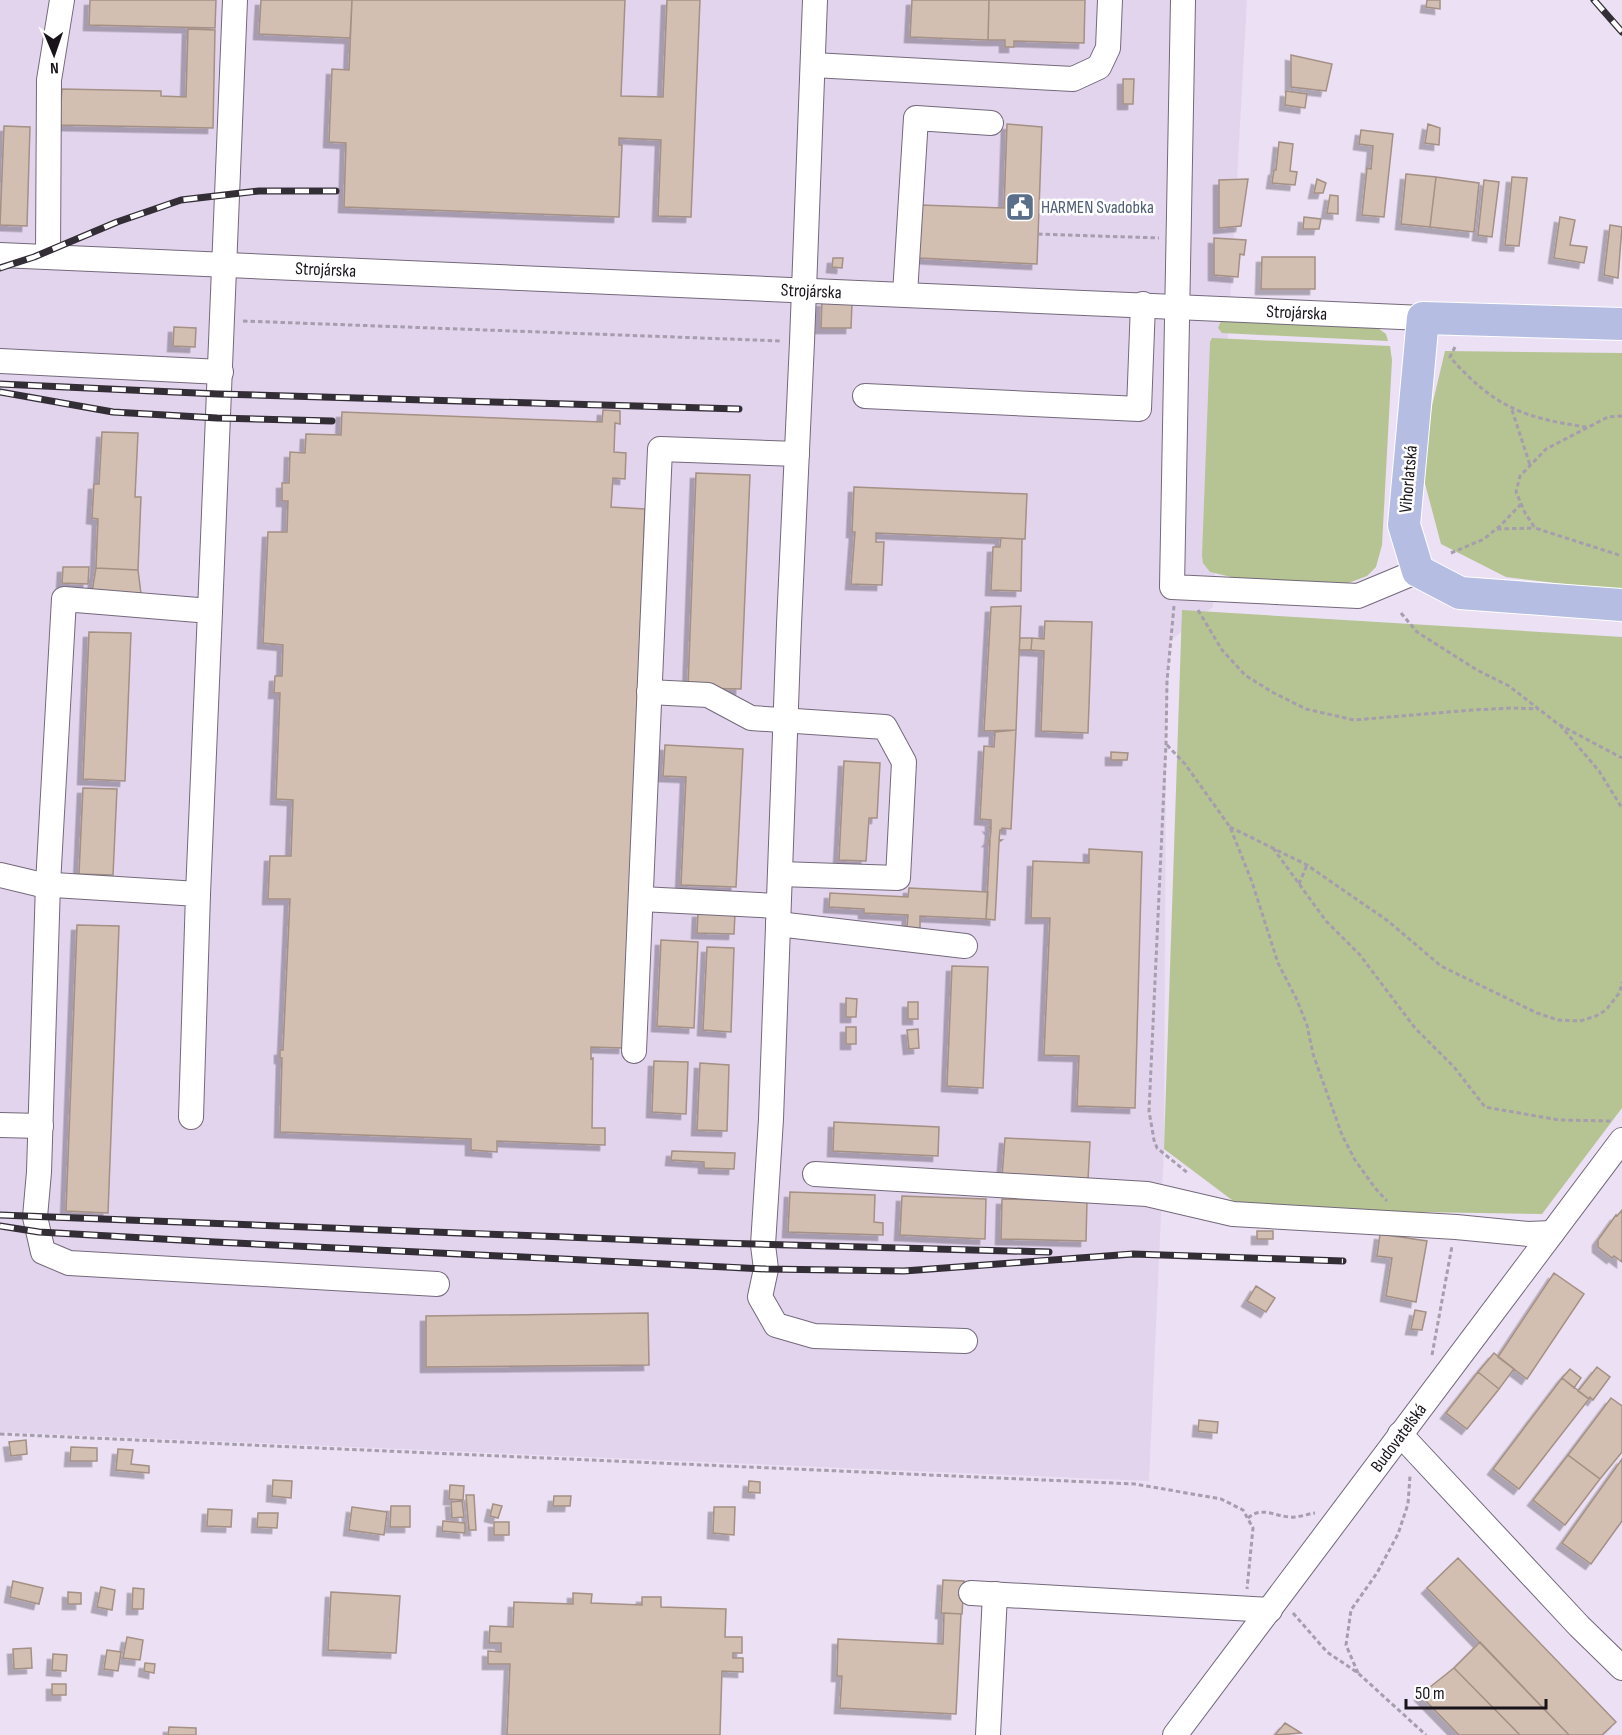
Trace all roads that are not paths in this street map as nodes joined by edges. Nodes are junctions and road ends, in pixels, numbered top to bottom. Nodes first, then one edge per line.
1 (62, 0) edge
2 (235, 0) edge
3 (815, 0) edge
4 (1110, 0) edge
5 (1183, 0) edge
6 (813, 65) junction
7 (991, 123) dead end
8 (0, 255) edge
9 (48, 257) junction
10 (224, 264) junction
11 (804, 290) junction
12 (906, 294) junction
13 (1143, 304) junction
14 (1178, 306) junction
15 (1423, 318) junction
16 (1622, 324) edge
17 (0, 361) edge
18 (221, 372) junction
19 (865, 396) dead end
20 (797, 454) junction
21 (1418, 571) junction
22 (1622, 604) edge
23 (210, 611) junction
24 (649, 692) junction
25 (785, 720) junction
26 (780, 874) junction
27 (0, 875) edge
28 (48, 885) junction
29 (198, 894) junction
30 (640, 899) junction
31 (778, 915) junction
32 (965, 946) dead end
33 (634, 1051) dead end
34 (191, 1117) dead end
35 (0, 1125) edge
36 (40, 1126) junction
37 (1617, 1130) edge
38 (814, 1174) dead end
39 (1552, 1233) junction
40 (437, 1284) dead end
41 (965, 1341) dead end
42 (1400, 1434) junction
43 (971, 1593) dead end
44 (995, 1594) junction
45 (1280, 1610) junction
46 (1622, 1668) edge
47 (988, 1735) edge
48 (1175, 1735) edge

1 - 9 street
2 - 10 street
3 - 6 street
4 - 6 street
5 - 14 street
6 - 11 street
7 - 12 street
8 - 9 street, Strojárska
9 - 10 street, Strojárska
10 - 11 street, Strojárska
10 - 18 street
11 - 12 street, Strojárska
11 - 20 street
12 - 13 street, Strojárska
13 - 14 street, Strojárska
13 - 19 street
14 - 15 street, Strojárska
14 - 21 street
15 - 16 main road, Strojárska
15 - 21 main road, Vihorlatská
17 - 18 street
18 - 23 street
20 - 24 street
20 - 25 street
21 - 22 main road
23 - 28 street
23 - 29 street
24 - 25 street
24 - 30 street
25 - 26 street
25 - 26 street
26 - 31 street
27 - 28 street
28 - 29 street
28 - 36 street
29 - 34 street
30 - 31 street
30 - 33 street
31 - 32 street
31 - 41 street
35 - 36 street
36 - 40 street
37 - 39 street, Budovateľská
38 - 39 street
39 - 42 street, Budovateľská
42 - 45 street, Budovateľská
42 - 46 street
43 - 44 street
44 - 45 street
44 - 47 street
45 - 48 street, Budovateľská

